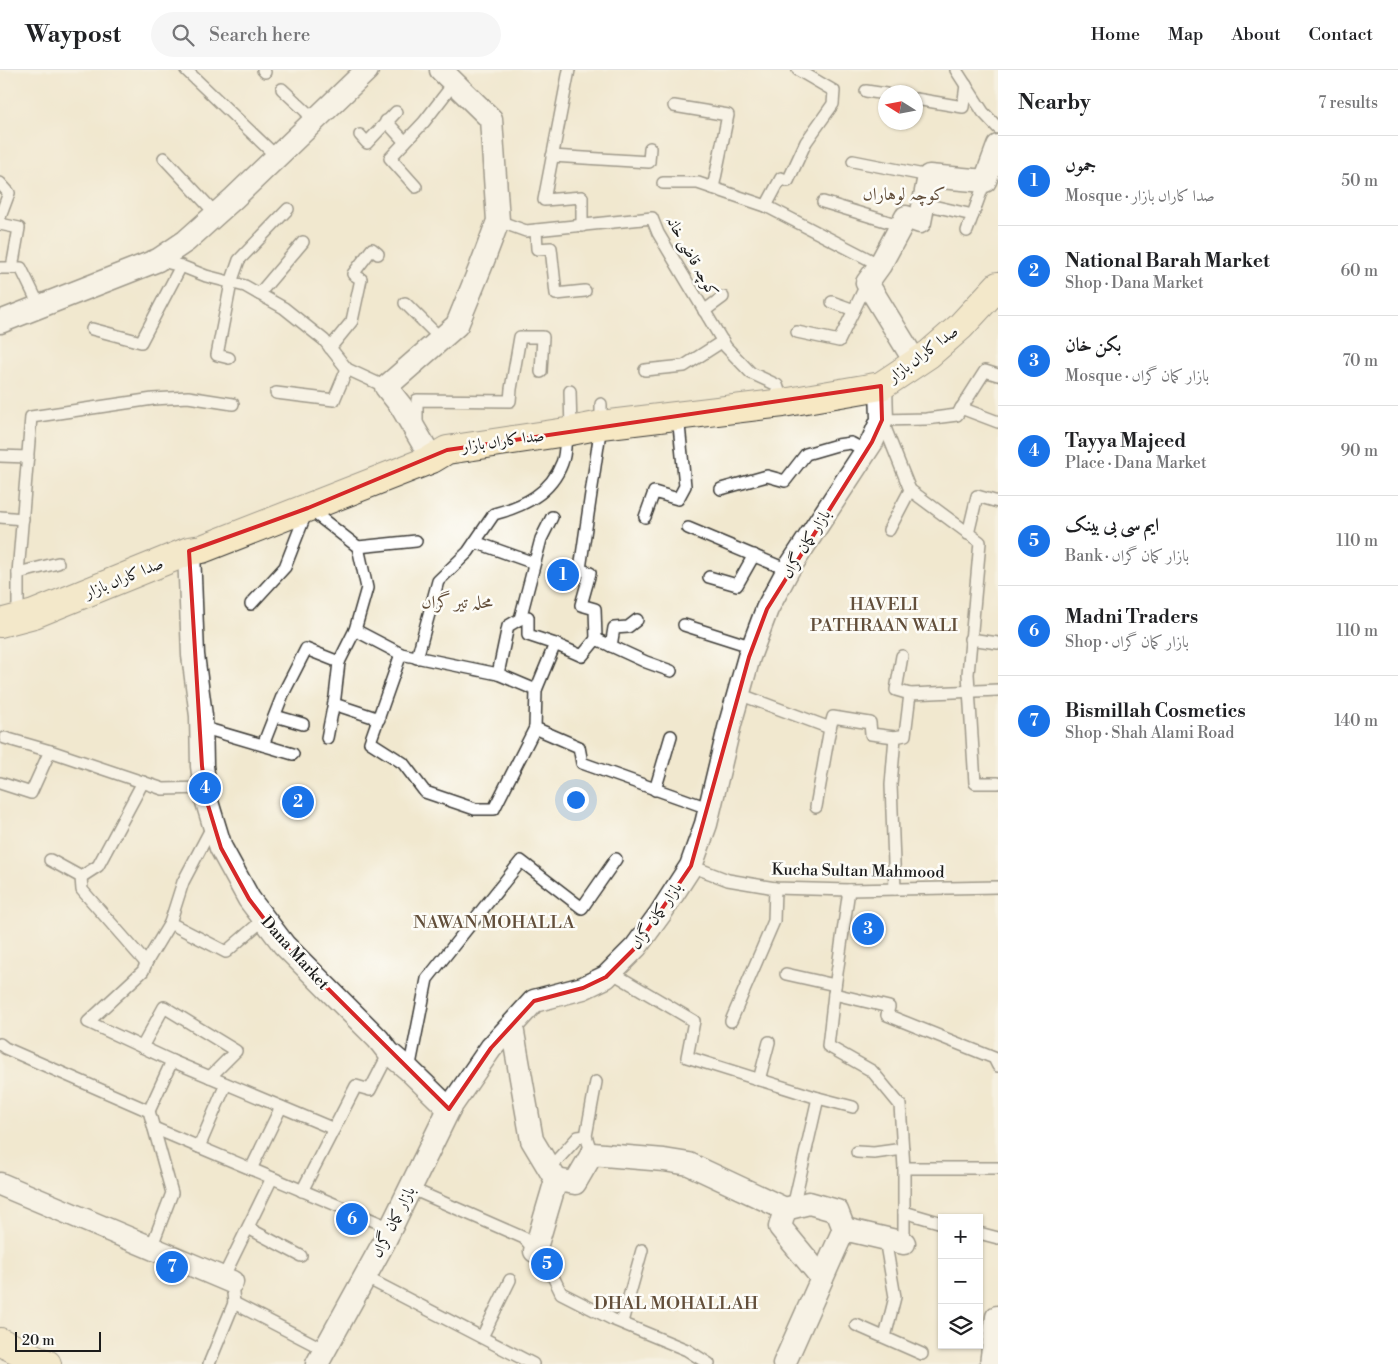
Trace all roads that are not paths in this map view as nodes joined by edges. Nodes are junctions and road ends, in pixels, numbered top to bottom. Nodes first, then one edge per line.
1 (186, 70) edge
2 (367, 70) edge
3 (569, 70) edge
4 (798, 70) edge
5 (956, 70) edge
6 (447, 76) edge
7 (966, 85) junction
8 (282, 89) dead end
9 (866, 91) dead end
10 (878, 93) edge
11 (923, 100) edge
12 (674, 106) dead end
13 (396, 112) dead end
14 (315, 120) junction
15 (386, 122) junction
16 (998, 128) edge
17 (360, 135) dead end
18 (405, 142) junction
19 (998, 146) edge
20 (650, 148) dead end
21 (552, 156) junction
22 (277, 157) junction
23 (164, 158) dead end
24 (853, 161) dead end
25 (929, 176) junction
26 (985, 180) junction
27 (0, 183) edge
28 (663, 183) dead end
29 (416, 187) dead end
30 (713, 188) junction
31 (823, 202) dead end
32 (766, 206) junction
33 (288, 209) dead end
34 (216, 214) junction
35 (973, 215) junction
36 (0, 216) edge
37 (911, 216) junction
38 (498, 222) junction
39 (0, 224) edge
40 (582, 226) junction
41 (536, 230) junction
42 (967, 231) dead end
43 (303, 242) dead end
44 (378, 254) dead end
45 (158, 260) junction
46 (181, 266) junction
47 (0, 268) edge
48 (12, 268) junction
49 (874, 274) junction
50 (231, 283) junction
51 (998, 286) edge
52 (585, 291) dead end
53 (259, 294) junction
54 (723, 297) dead end
55 (832, 302) dead end
56 (405, 303) dead end
57 (40, 307) junction
58 (854, 310) junction
59 (704, 311) junction
60 (0, 322) edge
61 (92, 329) dead end
62 (797, 332) dead end
63 (441, 339) junction
64 (723, 341) junction
65 (330, 348) junction
66 (229, 358) dead end
67 (916, 363) junction
68 (347, 369) junction
69 (645, 370) dead end
70 (541, 372) dead end
71 (998, 374) edge
72 (881, 386) junction
73 (386, 387) junction
74 (570, 391) dead end
75 (276, 393) dead end
76 (783, 403) junction
77 (233, 404) dead end
78 (962, 408) junction
79 (601, 414) junction
80 (678, 415) junction
81 (882, 420) junction
82 (998, 422) edge
83 (568, 431) junction
84 (417, 436) junction
85 (866, 452) junction
86 (0, 456) edge
87 (28, 457) junction
88 (432, 459) junction
89 (721, 489) dead end
90 (910, 490) junction
91 (998, 502) edge
92 (308, 508) junction
93 (0, 517) edge
94 (552, 517) dead end
95 (645, 517) dead end
96 (23, 519) junction
97 (688, 528) dead end
98 (889, 530) dead end
99 (968, 534) junction
100 (416, 541) dead end
101 (475, 542) junction
102 (358, 546) junction
103 (189, 551) junction
104 (754, 555) junction
105 (58, 563) dead end
106 (534, 563) junction
107 (788, 570) junction
108 (18, 573) junction
109 (710, 577) dead end
110 (251, 604) dead end
111 (520, 619) junction
112 (9, 620) edge
113 (638, 620) dead end
114 (684, 625) dead end
115 (355, 630) junction
116 (596, 639) junction
117 (970, 639) junction
118 (997, 640) edge
119 (554, 644) junction
120 (610, 646) junction
121 (753, 647) junction
122 (400, 654) junction
123 (902, 656) dead end
124 (417, 658) junction
125 (339, 662) junction
126 (671, 671) dead end
127 (498, 674) junction
128 (536, 690) junction
129 (998, 690) edge
130 (970, 691) junction
131 (739, 694) junction
132 (910, 694) junction
133 (334, 704) junction
134 (275, 716) junction
135 (379, 719) junction
136 (303, 724) dead end
137 (201, 727) junction
138 (535, 728) junction
139 (830, 728) junction
140 (671, 736) dead end
141 (895, 737) junction
142 (5, 738) dead end
143 (327, 738) dead end
144 (263, 745) junction
145 (50, 751) junction
146 (293, 754) dead end
147 (143, 782) junction
148 (0, 783) edge
149 (998, 783) edge
150 (205, 788) junction
151 (656, 790) junction
152 (816, 807) dead end
153 (708, 808) junction
154 (213, 824) junction
155 (616, 859) dead end
156 (50, 860) dead end
157 (691, 866) junction
158 (81, 877) junction
159 (775, 888) junction
160 (998, 888) edge
161 (895, 889) junction
162 (849, 890) junction
163 (264, 919) junction
164 (170, 924) junction
165 (148, 959) junction
166 (611, 972) junction
167 (786, 974) dead end
168 (835, 990) junction
169 (732, 1021) dead end
170 (512, 1027) junction
171 (769, 1042) dead end
172 (0, 1044) edge
173 (142, 1047) junction
174 (389, 1053) junction
175 (172, 1061) junction
176 (998, 1066) edge
177 (409, 1070) junction
178 (210, 1077) junction
179 (760, 1080) junction
180 (596, 1082) dead end
181 (226, 1084) junction
182 (818, 1098) junction
183 (282, 1107) junction
184 (853, 1107) dead end
185 (449, 1109) junction
186 (149, 1111) junction
187 (154, 1128) junction
188 (334, 1129) junction
189 (589, 1145) junction
190 (199, 1147) junction
191 (903, 1149) junction
192 (857, 1152) dead end
193 (904, 1168) junction
194 (998, 1168) edge
195 (251, 1169) junction
196 (557, 1170) junction
197 (272, 1178) junction
198 (0, 1184) edge
199 (410, 1188) junction
200 (302, 1191) junction
201 (789, 1208) junction
202 (904, 1212) junction
203 (938, 1222) edge
204 (248, 1228) junction
205 (391, 1228) junction
206 (844, 1229) junction
207 (983, 1234) edge
208 (998, 1238) edge
209 (895, 1241) junction
210 (151, 1248) junction
211 (642, 1250) dead end
212 (535, 1251) junction
213 (301, 1256) dead end
214 (365, 1277) junction
215 (822, 1278) junction
216 (510, 1280) dead end
217 (230, 1288) junction
218 (997, 1317) edge
219 (622, 1322) junction
220 (856, 1325) dead end
221 (482, 1337) junction
222 (885, 1337) junction
223 (0, 1342) edge
224 (922, 1354) dead end
225 (321, 1357) edge
226 (47, 1364) edge
227 (209, 1364) edge
228 (533, 1364) edge
229 (709, 1364) edge
230 (784, 1364) edge
231 (991, 1364) edge

1 - 22 lane
2 - 14 street
3 - 21 lane
4 - 32 lane
5 - 7 lane
6 - 18 lane
6 - 38 street
7 - 11 lane
7 - 16 lane
8 - 14 lane
9 - 10 lane
12 - 30 lane
13 - 15 lane
14 - 22 street
15 - 17 lane
15 - 18 lane
18 - 29 lane
19 - 26 street
20 - 21 lane
21 - 40 lane
22 - 34 street
23 - 34 lane
24 - 25 lane
25 - 26 street
25 - 37 street
26 - 35 lane
27 - 36 lane
28 - 30 lane
30 - 32 lane
31 - 37 lane
32 - 49 lane
33 - 50 lane
34 - 45 street
35 - 37 lane
35 - 42 lane
37 - 49 street
38 - 41 lane, کوچہ قاضی خانہ
38 - 63 street
39 - 48 lane
40 - 41 lane, کوچہ قاضی خانہ
40 - 59 lane, کوچہ قاضی خانہ
41 - 52 lane
43 - 53 lane
44 - 65 lane
45 - 46 lane
45 - 57 street
46 - 50 lane
46 - 61 lane
47 - 48 lane
48 - 57 lane
49 - 58 lane
49 - 67 street
50 - 53 lane
50 - 66 lane
51 - 67 street, صدا کاراں بازار
53 - 65 lane
54 - 59 lane
55 - 58 lane
56 - 63 lane
57 - 60 street
58 - 62 lane
59 - 64 lane, کوچہ قاضی خانہ
63 - 73 street
64 - 69 lane
64 - 76 lane, کوچہ قاضی خانہ
65 - 68 lane
67 - 72 street, صدا کاراں بازار
68 - 73 lane
68 - 75 lane
70 - 84 lane
71 - 78 lane
72 - 76 street, صدا کاراں بازار
72 - 81 street
73 - 84 street
74 - 83 lane
76 - 80 street, صدا کاراں بازار
77 - 87 lane
78 - 81 lane
78 - 82 lane
79 - 80 street, صدا کاراں بازار
79 - 83 street, صدا کاراں بازار
79 - 116 lane
80 - 95 lane
81 - 85 street, بازار کمان گراں
81 - 90 lane
83 - 88 street, صدا کاراں بازار
83 - 101 lane
84 - 88 street
85 - 89 lane
85 - 107 street, بازار کمان گراں
86 - 87 lane
87 - 96 lane
88 - 92 street, صدا کاراں بازار
90 - 98 lane
90 - 99 lane
91 - 99 lane
92 - 102 lane
92 - 103 street, صدا کاراں بازار
92 - 110 lane
93 - 96 lane
94 - 106 lane
96 - 108 lane
97 - 104 lane
99 - 117 lane
100 - 102 lane
101 - 106 lane
101 - 124 lane
102 - 115 lane
103 - 112 street, صدا کاراں بازار
103 - 137 street, Dana Market
104 - 107 lane
104 - 109 lane
105 - 108 lane
106 - 111 lane
107 - 121 street, بازار کمان گراں
108 - 112 lane
111 - 119 lane
111 - 127 lane
113 - 120 lane
114 - 121 lane
115 - 122 lane
115 - 125 lane
116 - 119 lane
116 - 120 lane
117 - 118 lane
117 - 130 lane
119 - 128 lane
120 - 126 lane
121 - 131 street, بازار کمان گراں
122 - 124 lane
122 - 135 lane
123 - 132 lane
124 - 127 lane
125 - 133 lane
125 - 134 lane
127 - 128 lane
128 - 138 lane
129 - 130 lane
130 - 132 lane
130 - 149 lane
131 - 139 lane
131 - 153 street, بازار کمان گراں
132 - 141 lane
133 - 135 lane
133 - 143 lane
134 - 136 lane
134 - 144 lane
135 - 138 lane
137 - 144 lane
137 - 150 street, Dana Market
138 - 151 lane
139 - 141 lane
139 - 152 lane
140 - 151 lane
141 - 161 lane
142 - 145 lane
144 - 146 lane
145 - 147 lane
145 - 148 lane
147 - 150 lane
147 - 158 lane
150 - 154 street, Dana Market
151 - 153 lane
153 - 157 street, بازار کمان گراں
154 - 163 street, Dana Market
154 - 164 lane
155 - 177 lane
156 - 158 lane
157 - 159 lane, Kucha Sultan Mahmood
157 - 166 street, بازار کمان گراں
158 - 165 lane
159 - 162 lane, Kucha Sultan Mahmood
159 - 169 lane
160 - 161 lane, Kucha Sultan Mahmood
161 - 162 lane, Kucha Sultan Mahmood
162 - 168 lane
163 - 164 lane
163 - 174 street, Dana Market
164 - 165 lane
165 - 173 lane
166 - 170 street, بازار کمان گراں
166 - 179 lane
167 - 168 lane
168 - 176 lane
168 - 191 lane
170 - 185 street, بازار کمان گراں
170 - 196 street
171 - 179 lane
172 - 186 lane
173 - 175 lane
173 - 178 lane
174 - 177 street, Dana Market
174 - 188 lane
175 - 178 lane
175 - 186 lane
177 - 185 street, Dana Market
178 - 181 lane
179 - 182 lane
180 - 189 lane
181 - 183 lane
181 - 190 lane
182 - 184 lane
182 - 201 lane
183 - 188 lane
183 - 195 lane
185 - 199 street, بازار کمان گراں
186 - 187 lane
187 - 190 lane
187 - 210 lane
188 - 200 lane
189 - 196 street
189 - 201 street
190 - 195 lane
191 - 192 lane
191 - 193 lane
193 - 194 lane
193 - 202 lane
195 - 197 lane
196 - 212 street
197 - 200 lane
197 - 204 lane
198 - 210 street
199 - 205 street, بازار کمان گراں
199 - 212 lane
200 - 205 lane
201 - 206 street
201 - 215 street
202 - 203 lane
202 - 209 lane
204 - 213 lane
204 - 217 lane
205 - 214 street, بازار کمان گراں
206 - 209 street
206 - 215 street
207 - 208 lane
209 - 222 lane
210 - 217 street
211 - 219 lane
212 - 219 lane
214 - 221 lane
214 - 225 street, بازار کمان گراں
215 - 230 street
216 - 221 lane
217 - 225 lane
217 - 227 lane
218 - 231 street
219 - 229 lane
220 - 222 lane
221 - 228 lane
222 - 224 lane
223 - 226 street

